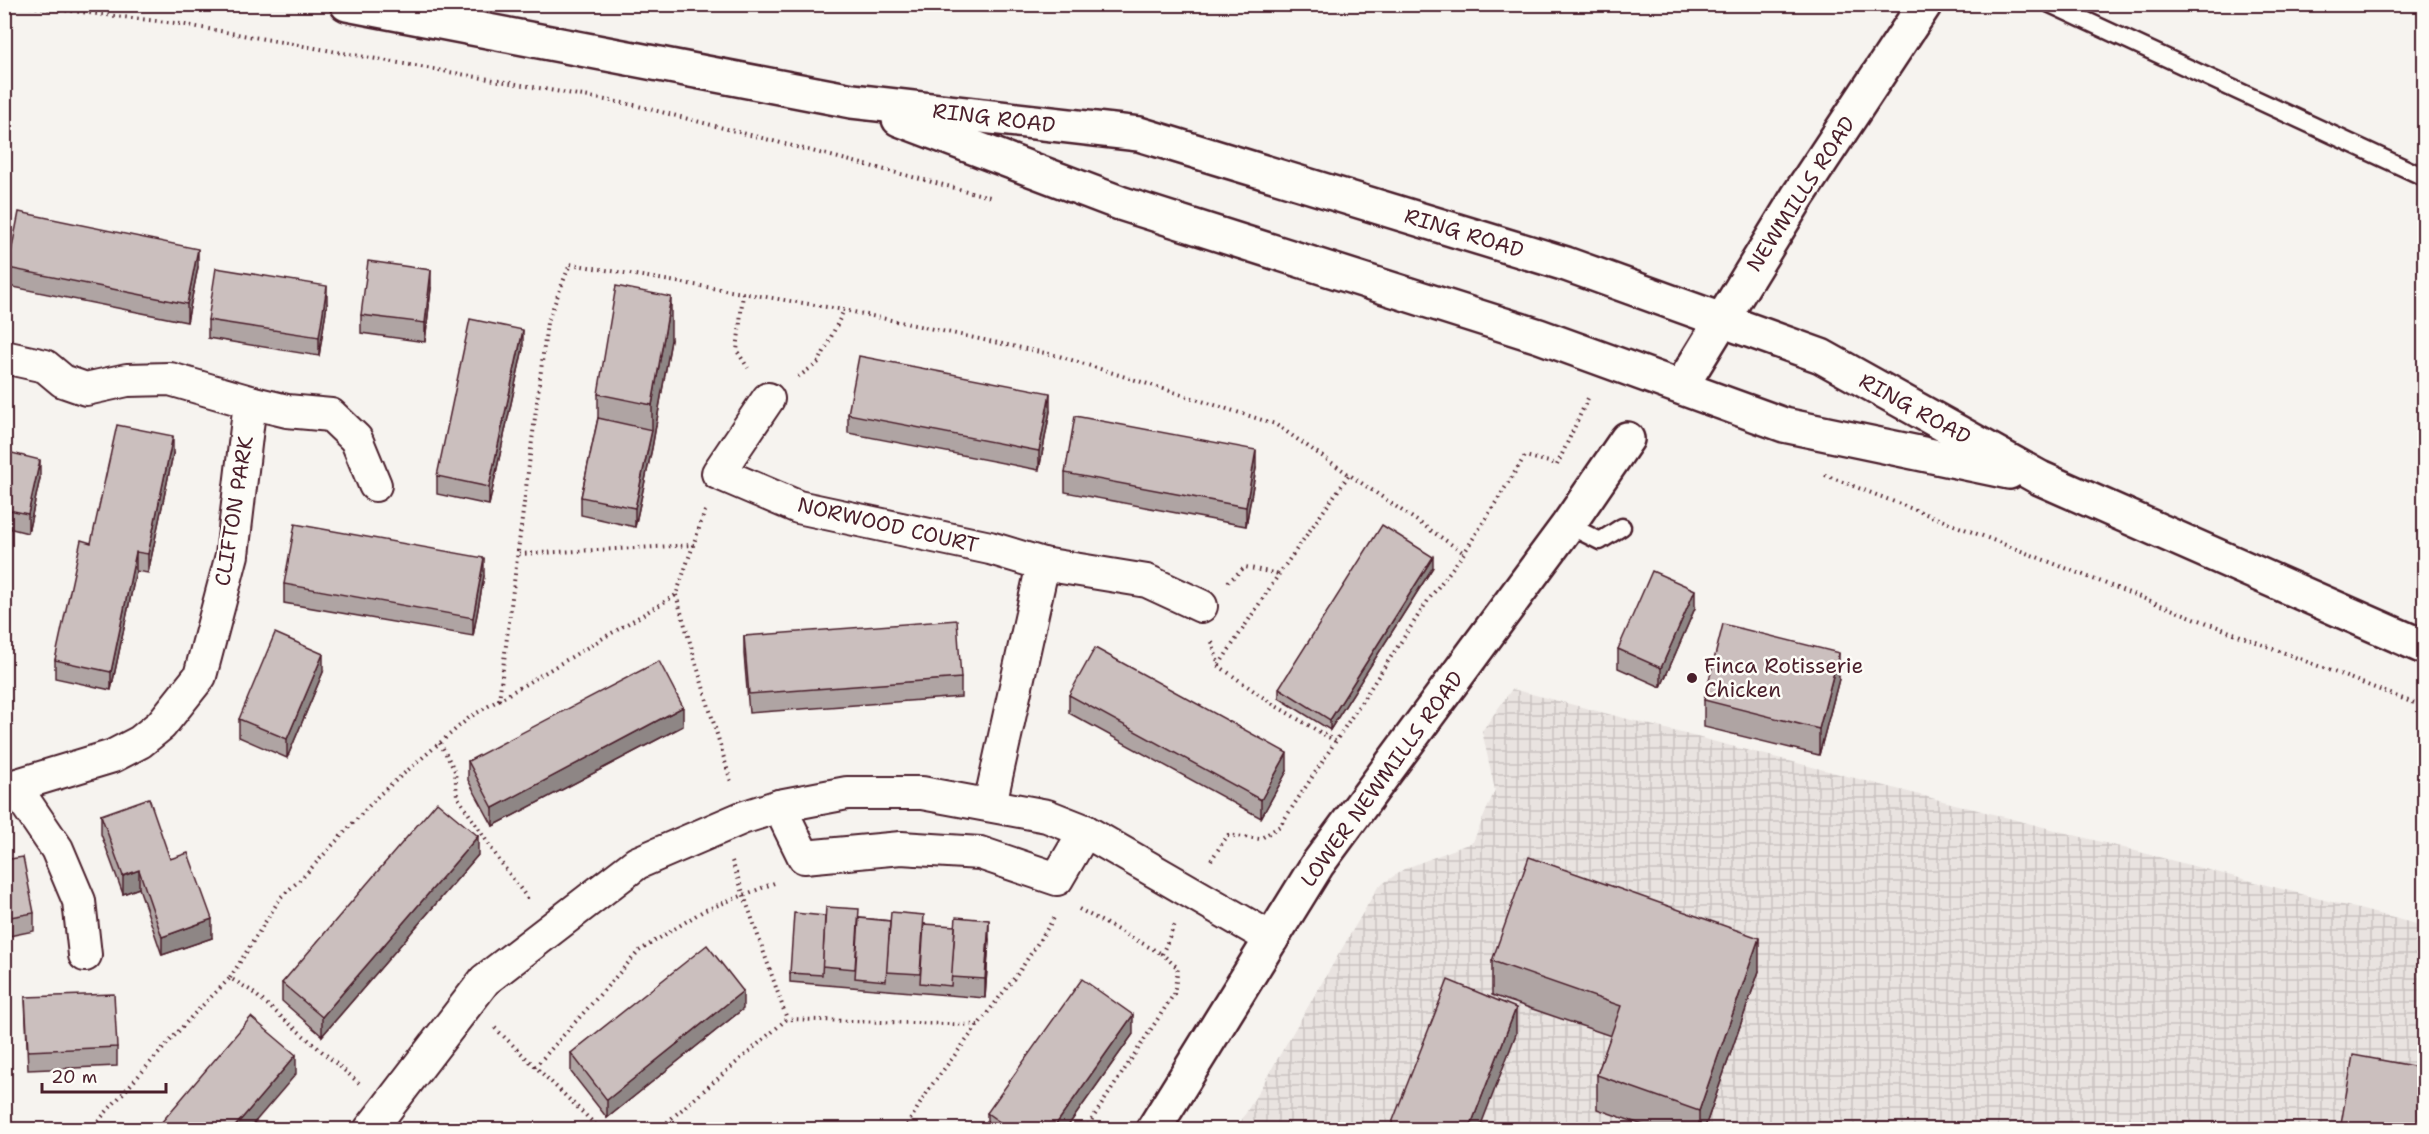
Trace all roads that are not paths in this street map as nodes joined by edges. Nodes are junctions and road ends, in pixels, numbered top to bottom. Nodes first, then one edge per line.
1 (347, 4) edge
2 (1925, 4) edge
3 (2050, 4) edge
4 (852, 101) junction
5 (2424, 177) edge
6 (1721, 321) junction
7 (4, 357) edge
8 (1681, 387) junction
9 (768, 399) road end
10 (250, 402) junction
11 (1627, 439) dead end
12 (2040, 478) junction
13 (375, 485) dead end
14 (1568, 525) junction
15 (1622, 527) dead end
16 (1043, 564) junction
17 (1201, 606) road end
18 (2424, 647) edge
19 (10, 788) edge
20 (990, 804) junction
21 (779, 806) junction
22 (1085, 831) junction
23 (1272, 939) junction
24 (85, 955) dead end
25 (379, 1118) edge
26 (1154, 1130) edge

1 - 4 main road, RING ROAD
2 - 6 main road, NEWMILLS ROAD
3 - 5 lane
4 - 6 main road, RING ROAD
4 - 8 main road, RING ROAD
6 - 8 main road, NEWMILLS ROAD
6 - 12 main road, RING ROAD
7 - 10 street
8 - 12 main road, RING ROAD
9 - 16 street, NORWOOD COURT
10 - 13 street
10 - 19 street, CLIFTON PARK
11 - 14 main road, LOWER NEWMILLS ROAD
12 - 18 main road, RING ROAD
14 - 15 lane
14 - 23 main road, LOWER NEWMILLS ROAD
16 - 17 street, NORWOOD COURT
16 - 20 street
19 - 24 street
20 - 21 street
20 - 22 street
21 - 22 street
21 - 25 street
22 - 23 street
23 - 26 main road, LOWER NEWMILLS ROAD

